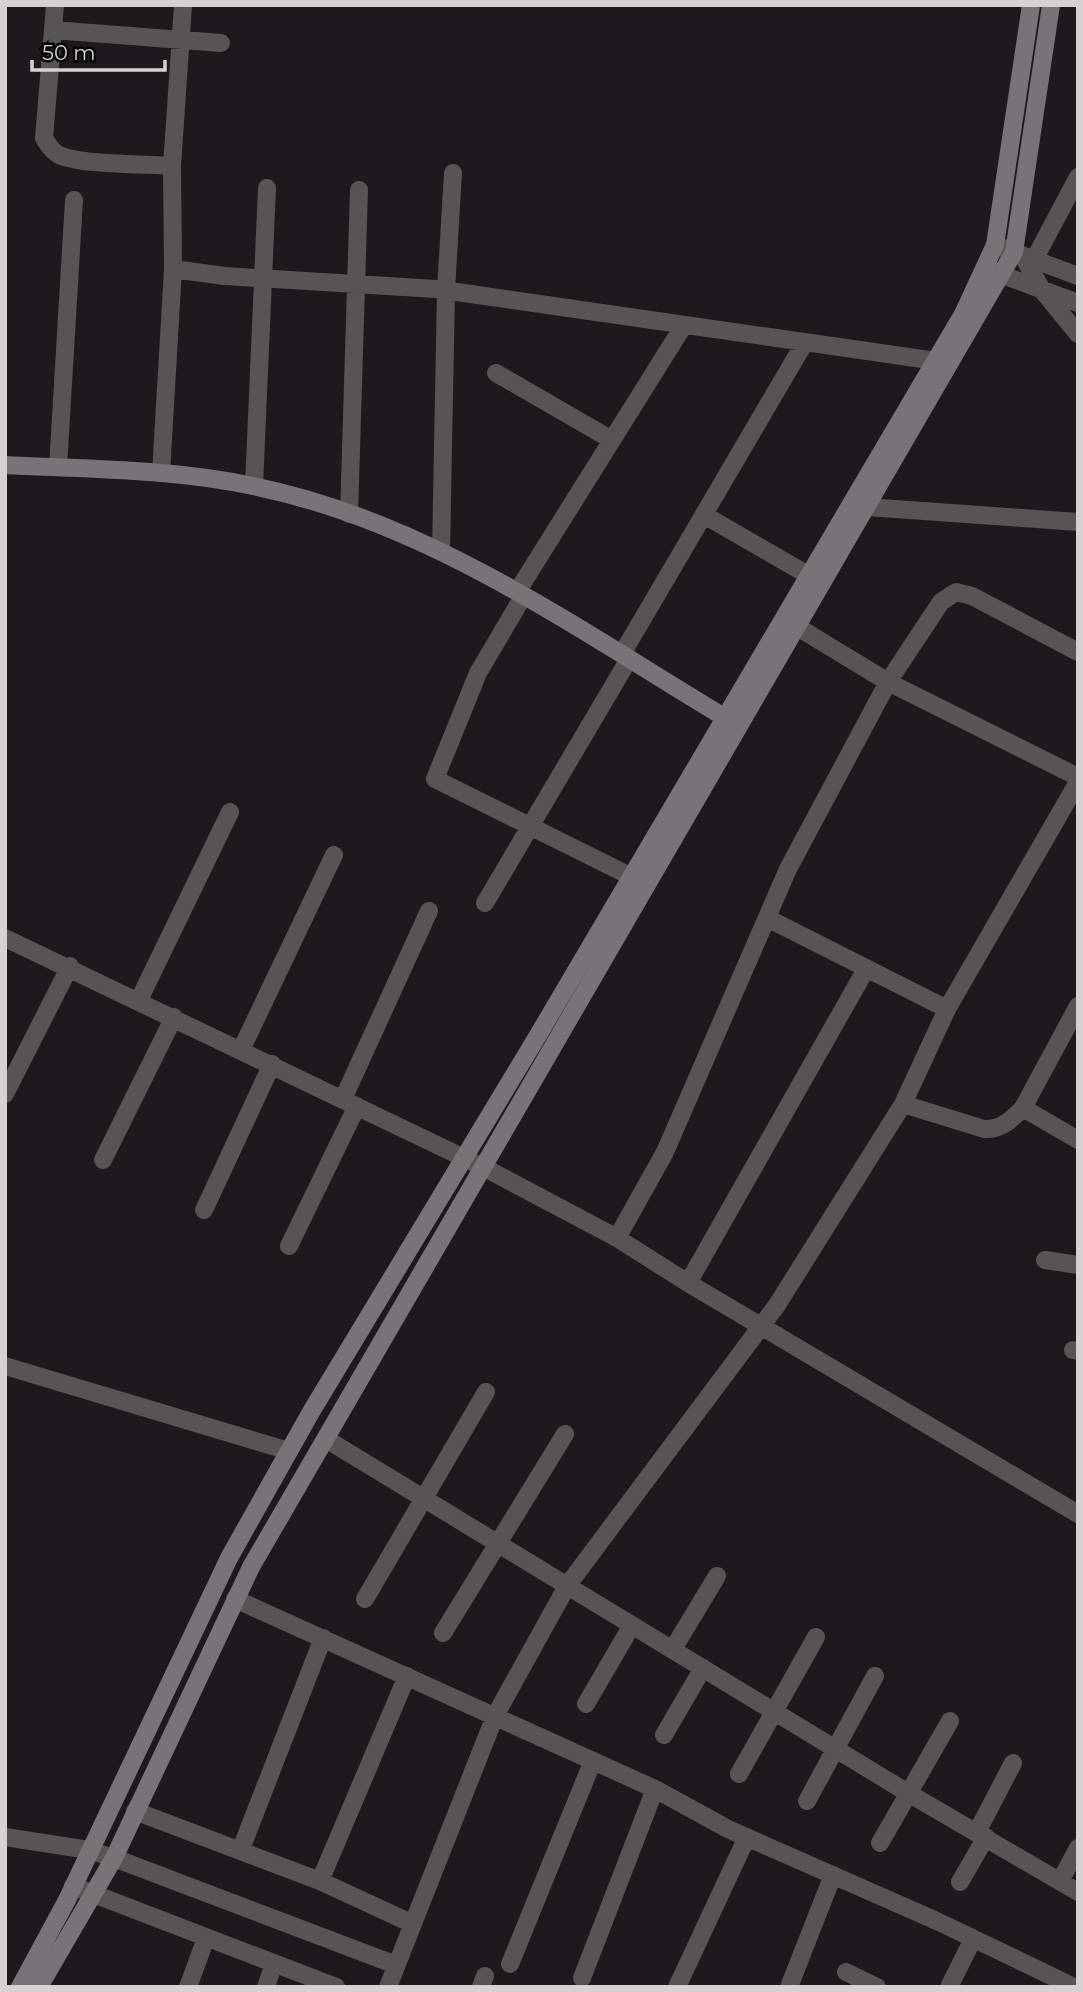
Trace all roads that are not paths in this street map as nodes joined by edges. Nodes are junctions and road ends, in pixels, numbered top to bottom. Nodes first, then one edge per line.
1 (55, 5) edge
2 (183, 5) edge
3 (1031, 5) edge
4 (1051, 5) edge
5 (53, 30) junction
6 (180, 40) junction
7 (221, 43) dead end
8 (172, 166) junction
9 (453, 173) dead end
10 (1078, 177) edge
11 (267, 188) dead end
12 (359, 190) dead end
13 (74, 200) dead end
14 (995, 245) junction
15 (1024, 256) junction
16 (173, 269) junction
17 (993, 272) junction
18 (1078, 276) edge
19 (264, 278) junction
20 (356, 284) junction
21 (446, 290) junction
22 (1042, 290) junction
23 (1078, 303) edge
24 (684, 325) junction
25 (1078, 334) edge
26 (805, 342) junction
27 (942, 362) junction
28 (496, 373) dead end
29 (612, 440) junction
30 (5, 465) edge
31 (58, 467) junction
32 (161, 473) junction
33 (254, 486) junction
34 (867, 507) junction
35 (349, 514) junction
36 (704, 515) junction
37 (1078, 522) edge
38 (440, 551) junction
39 (808, 575) junction
40 (521, 593) junction
41 (790, 623) junction
42 (1078, 652) edge
43 (625, 657) junction
44 (888, 682) junction
45 (732, 722) junction
46 (1078, 777) edge
47 (1078, 782) edge
48 (230, 812) dead end
49 (529, 829) junction
50 (334, 855) dead end
51 (630, 876) junction
52 (485, 903) dead end
53 (429, 911) dead end
54 (767, 918) junction
55 (5, 938) edge
56 (70, 966) junction
57 (866, 969) junction
58 (139, 1000) junction
59 (1078, 1006) edge
60 (947, 1009) junction
61 (174, 1017) junction
62 (241, 1050) junction
63 (272, 1065) junction
64 (5, 1094) edge
65 (350, 1103) junction
66 (903, 1104) junction
67 (1023, 1108) junction
68 (1078, 1140) edge
69 (462, 1159) junction
70 (103, 1160) dead end
71 (485, 1168) junction
72 (204, 1210) dead end
73 (617, 1238) junction
74 (289, 1246) dead end
75 (1045, 1260) dead end
76 (1078, 1265) edge
77 (688, 1283) junction
78 (762, 1325) junction
79 (5, 1366) edge
80 (486, 1392) dead end
81 (565, 1434) dead end
82 (326, 1438) junction
83 (289, 1451) junction
84 (425, 1499) junction
85 (1078, 1514) edge
86 (498, 1544) junction
87 (717, 1576) dead end
88 (567, 1586) junction
89 (236, 1599) junction
90 (365, 1599) dead end
91 (632, 1625) junction
92 (443, 1633) dead end
93 (816, 1637) dead end
94 (323, 1638) junction
95 (673, 1649) junction
96 (703, 1668) junction
97 (407, 1676) junction
98 (875, 1676) dead end
99 (586, 1704) dead end
100 (775, 1712) junction
101 (495, 1716) junction
102 (950, 1721) dead end
103 (664, 1735) dead end
104 (835, 1748) junction
105 (592, 1763) junction
106 (1013, 1763) dead end
107 (739, 1774) dead end
108 (655, 1790) junction
109 (908, 1793) junction
110 (807, 1801) dead end
111 (135, 1811) junction
112 (982, 1835) junction
113 (5, 1837) edge
114 (747, 1837) junction
115 (880, 1843) dead end
116 (1078, 1848) edge
117 (241, 1849) junction
118 (89, 1850) junction
119 (114, 1858) junction
120 (833, 1875) junction
121 (320, 1881) junction
122 (1060, 1881) junction
123 (960, 1882) dead end
124 (73, 1886) junction
125 (1078, 1892) edge
126 (94, 1895) junction
127 (413, 1924) junction
128 (206, 1938) junction
129 (973, 1939) junction
130 (274, 1963) junction
131 (510, 1964) dead end
132 (396, 1965) junction
133 (846, 1972) dead end
134 (582, 1978) dead end
135 (1046, 1981) edge
136 (20, 1987) edge
137 (39, 1987) edge
138 (188, 1987) edge
139 (266, 1987) edge
140 (336, 1987) edge
141 (388, 1987) edge
142 (677, 1987) edge
143 (789, 1987) edge
144 (877, 1987) edge
145 (949, 1987) edge
146 (1074, 1987) edge

1 - 5 street
2 - 6 street
3 - 14 street
4 - 15 street
5 - 6 street
5 - 8 street
6 - 7 street
6 - 8 street
8 - 16 street
9 - 21 street
10 - 15 street
11 - 19 street
12 - 20 street
13 - 31 street
14 - 15 street
14 - 17 street
15 - 17 street
15 - 18 street
15 - 22 street
16 - 19 street
16 - 32 street
17 - 22 street
17 - 27 street
19 - 20 street
19 - 33 street
20 - 21 street
20 - 35 street
21 - 24 street
21 - 38 street
22 - 23 street
22 - 25 street
24 - 26 street
24 - 29 street
26 - 27 street
26 - 36 street
27 - 34 street
27 - 39 street
28 - 29 street
29 - 40 street
30 - 31 street
31 - 32 street
32 - 33 street
33 - 35 street
34 - 37 street
34 - 41 street
35 - 38 street
36 - 39 street
36 - 43 street
38 - 40 street
39 - 41 street
40 - 43 street
40 - 49 street
41 - 44 street
41 - 45 street
42 - 44 street
43 - 45 street
43 - 49 street
44 - 46 street
44 - 54 street
45 - 51 street
45 - 71 street
47 - 60 street
48 - 58 street
49 - 51 street
49 - 52 street
50 - 62 street
51 - 69 street
53 - 65 street
54 - 57 street
54 - 73 street
55 - 56 street
56 - 58 street
56 - 64 street
57 - 60 street
57 - 77 street
58 - 61 street
59 - 67 street
60 - 66 street
61 - 62 street
61 - 70 street
62 - 63 street
63 - 65 street
63 - 72 street
65 - 69 street
65 - 74 street
66 - 67 street
66 - 78 street
67 - 68 street
69 - 71 street
69 - 83 street
71 - 73 street
71 - 82 street
73 - 77 street
75 - 76 street
77 - 78 street
78 - 85 street
78 - 88 street
79 - 83 street
80 - 84 street
81 - 86 street
82 - 84 street
82 - 89 street
83 - 118 street
84 - 86 street
84 - 90 street
86 - 88 street
86 - 92 street
87 - 95 street
88 - 91 street
88 - 101 street
89 - 94 street
89 - 111 street
91 - 95 street
91 - 99 street
93 - 100 street
94 - 97 street
94 - 117 street
95 - 96 street
96 - 100 street
96 - 103 street
97 - 101 street
97 - 121 street
98 - 104 street
100 - 104 street
100 - 107 street
101 - 105 street
101 - 127 street
102 - 109 street
104 - 109 street
104 - 110 street
105 - 108 street
105 - 131 street
106 - 112 street
108 - 114 street
108 - 134 street
109 - 112 street
109 - 115 street
111 - 117 street
111 - 119 street
112 - 122 street
112 - 123 street
113 - 118 street
114 - 120 street
114 - 142 street
116 - 122 street
117 - 121 street
118 - 119 street
118 - 124 street
119 - 126 street
119 - 132 street
120 - 129 street
120 - 143 street
121 - 127 street
122 - 125 street
124 - 126 street
124 - 136 street
126 - 128 street
126 - 137 street
127 - 132 street
128 - 130 street
128 - 138 street
129 - 135 street
129 - 145 street
130 - 139 street
130 - 140 street
132 - 141 street
133 - 144 street
135 - 146 street

